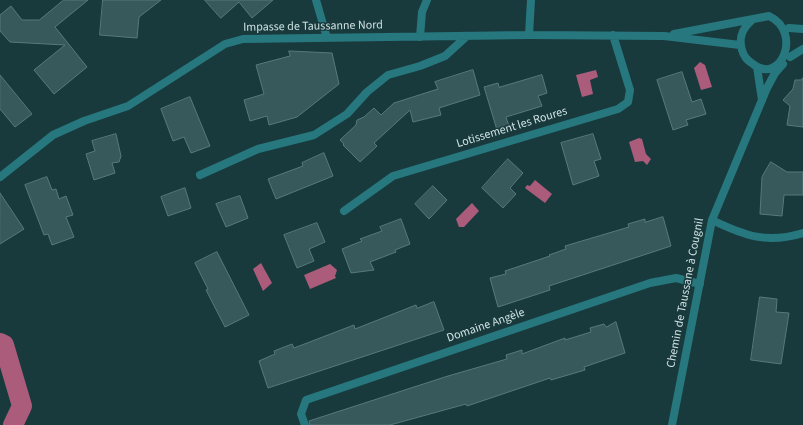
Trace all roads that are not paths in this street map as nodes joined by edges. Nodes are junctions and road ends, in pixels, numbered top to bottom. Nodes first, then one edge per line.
1 (316, 0) edge
2 (427, 0) edge
3 (531, 0) edge
4 (752, 20) junction
5 (790, 28) junction
6 (803, 29) edge
7 (529, 35) junction
8 (467, 36) junction
9 (613, 36) junction
10 (664, 36) junction
11 (420, 37) junction
12 (327, 38) junction
13 (740, 45) junction
14 (803, 49) edge
15 (790, 56) junction
16 (783, 64) junction
17 (757, 67) junction
18 (762, 103) junction
19 (200, 175) dead end
20 (0, 178) edge
21 (344, 211) dead end
22 (712, 220) junction
23 (803, 232) edge
24 (700, 284) junction
25 (304, 425) edge
26 (672, 425) edge

1 - 12 street
2 - 11 street
3 - 7 street
4 - 5 street
4 - 10 street, Impasse de Taussanne Nord
4 - 13 street
5 - 6 street
5 - 15 street
7 - 8 street, Impasse de Taussanne Nord
7 - 9 street, Impasse de Taussanne Nord
8 - 11 street, Impasse de Taussanne Nord
8 - 19 street
9 - 10 street, Impasse de Taussanne Nord
9 - 21 street, Lotissement les Roures
10 - 13 street, Impasse de Taussanne Nord
11 - 12 street, Impasse de Taussanne Nord
12 - 20 street, Impasse de Taussanne Nord
13 - 17 street
14 - 15 street, Chemin de Taussane à Cougnil
15 - 16 street, Chemin de Taussane à Cougnil
16 - 17 street
16 - 18 street, Chemin de Taussane à Cougnil
17 - 18 street
18 - 22 street, Chemin de Taussane à Cougnil
22 - 23 street
22 - 24 street, Chemin de Taussane à Cougnil
24 - 25 street, Domaine Angèle
24 - 26 street, Chemin de Taussane à Cougnil

